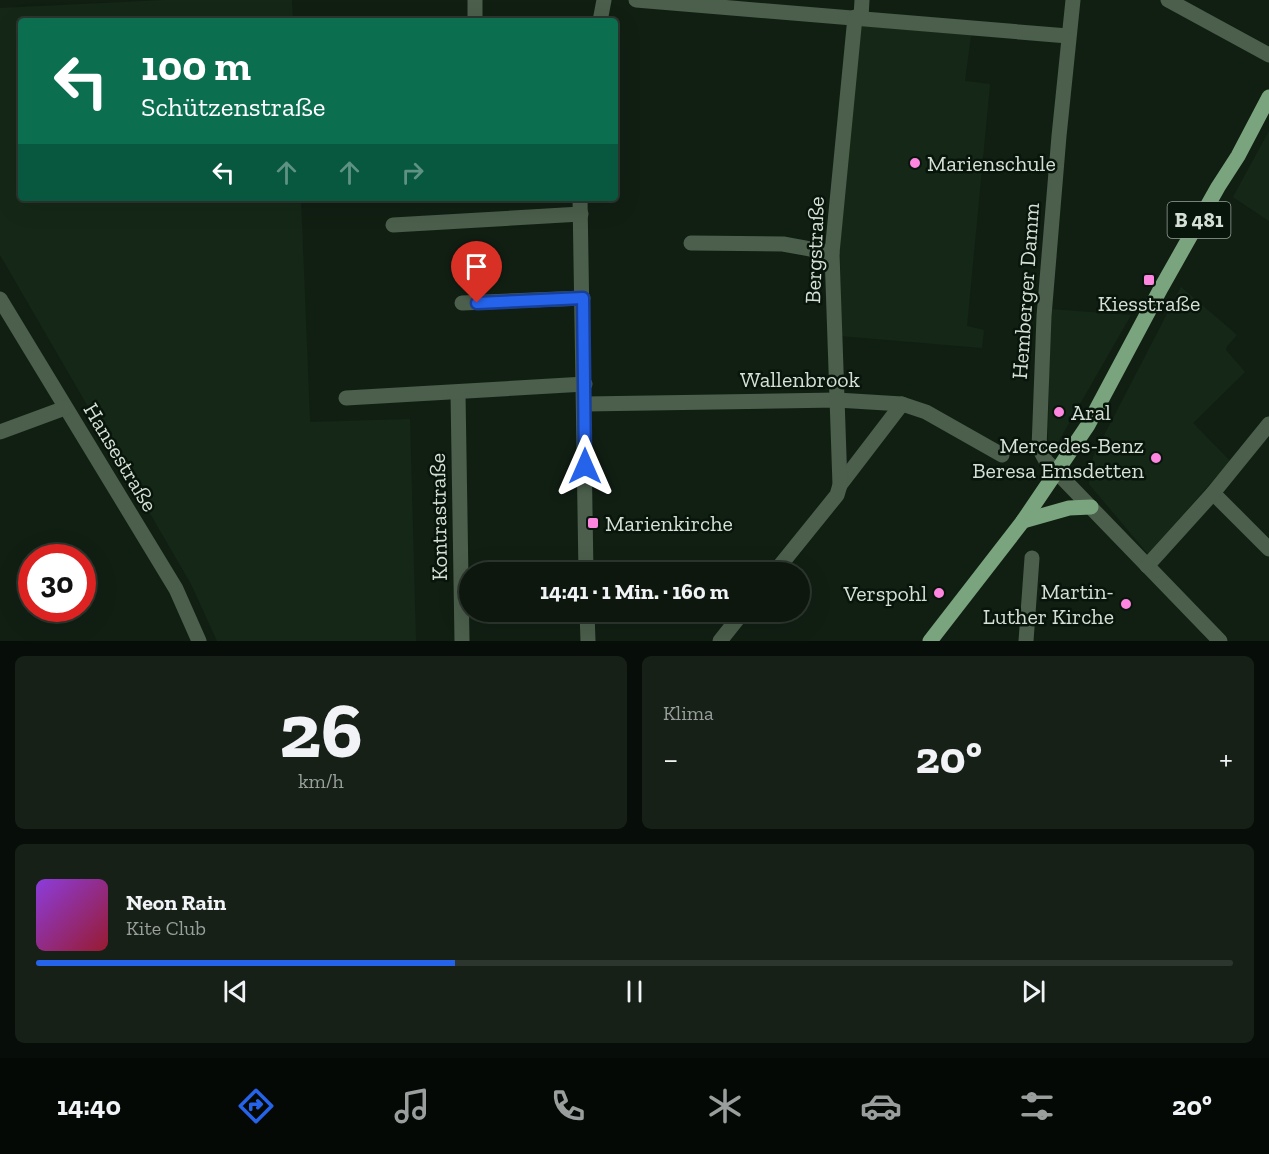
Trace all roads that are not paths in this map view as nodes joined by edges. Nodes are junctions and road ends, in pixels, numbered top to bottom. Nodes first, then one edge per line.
1 (475, 0) edge
2 (604, 0) edge
3 (636, 0) edge
4 (862, 0) edge
5 (1073, 0) edge
6 (1168, 0) edge
7 (730, 4) edge
8 (858, 17) junction
9 (475, 18) edge
10 (601, 18) edge
11 (1068, 36) junction
12 (1269, 55) edge
13 (1269, 98) edge
14 (580, 206) edge
15 (393, 225) dead end
16 (691, 243) dead end
17 (832, 253) junction
18 (583, 298) junction
19 (0, 299) edge
20 (462, 303) dead end
21 (585, 384) junction
22 (458, 393) junction
23 (346, 398) dead end
24 (837, 400) junction
25 (585, 404) junction
26 (902, 405) junction
27 (65, 408) junction
28 (1269, 424) edge
29 (0, 432) edge
30 (1264, 441) edge
31 (1002, 455) dead end
32 (1058, 472) junction
33 (840, 484) junction
34 (1213, 493) junction
35 (1091, 507) junction
36 (1023, 521) junction
37 (1269, 549) edge
38 (1032, 558) dead end
39 (586, 562) edge
40 (783, 562) edge
41 (1146, 566) junction
42 (587, 622) edge
43 (735, 622) edge
44 (199, 641) edge
45 (462, 641) edge
46 (588, 641) edge
47 (720, 641) edge
48 (930, 641) edge
49 (1026, 641) edge
50 (1220, 641) edge

1 - 9 street
2 - 10 street
3 - 7 street
4 - 8 street, Bergstraße
5 - 11 street, Hemberger Damm
6 - 12 street
7 - 8 street
8 - 11 street
8 - 17 street, Bergstraße
11 - 32 street, Hemberger Damm
13 - 32 main road, B 481
14 - 15 street
14 - 18 street
16 - 17 street
17 - 24 street, Bergstraße
18 - 20 street
18 - 21 street
19 - 27 street, Hansestraße
21 - 22 street
21 - 25 street
22 - 23 street
22 - 45 street, Kontrastraße
24 - 25 street, Wallenbrook
24 - 26 street, Wallenbrook
24 - 33 street, Bergstraße
25 - 39 street
26 - 31 street, Wallenbrook
26 - 33 street
27 - 29 street
27 - 44 street, Hansestraße
28 - 30 street
30 - 34 street
32 - 35 street, Hemberger Damm
32 - 36 main road, B 481
33 - 40 street
34 - 37 street
34 - 41 street
35 - 36 main road
35 - 41 street, Hemberger Damm
36 - 48 main road, B 481
38 - 49 street
41 - 50 street, Hemberger Damm
42 - 46 street
43 - 47 street

